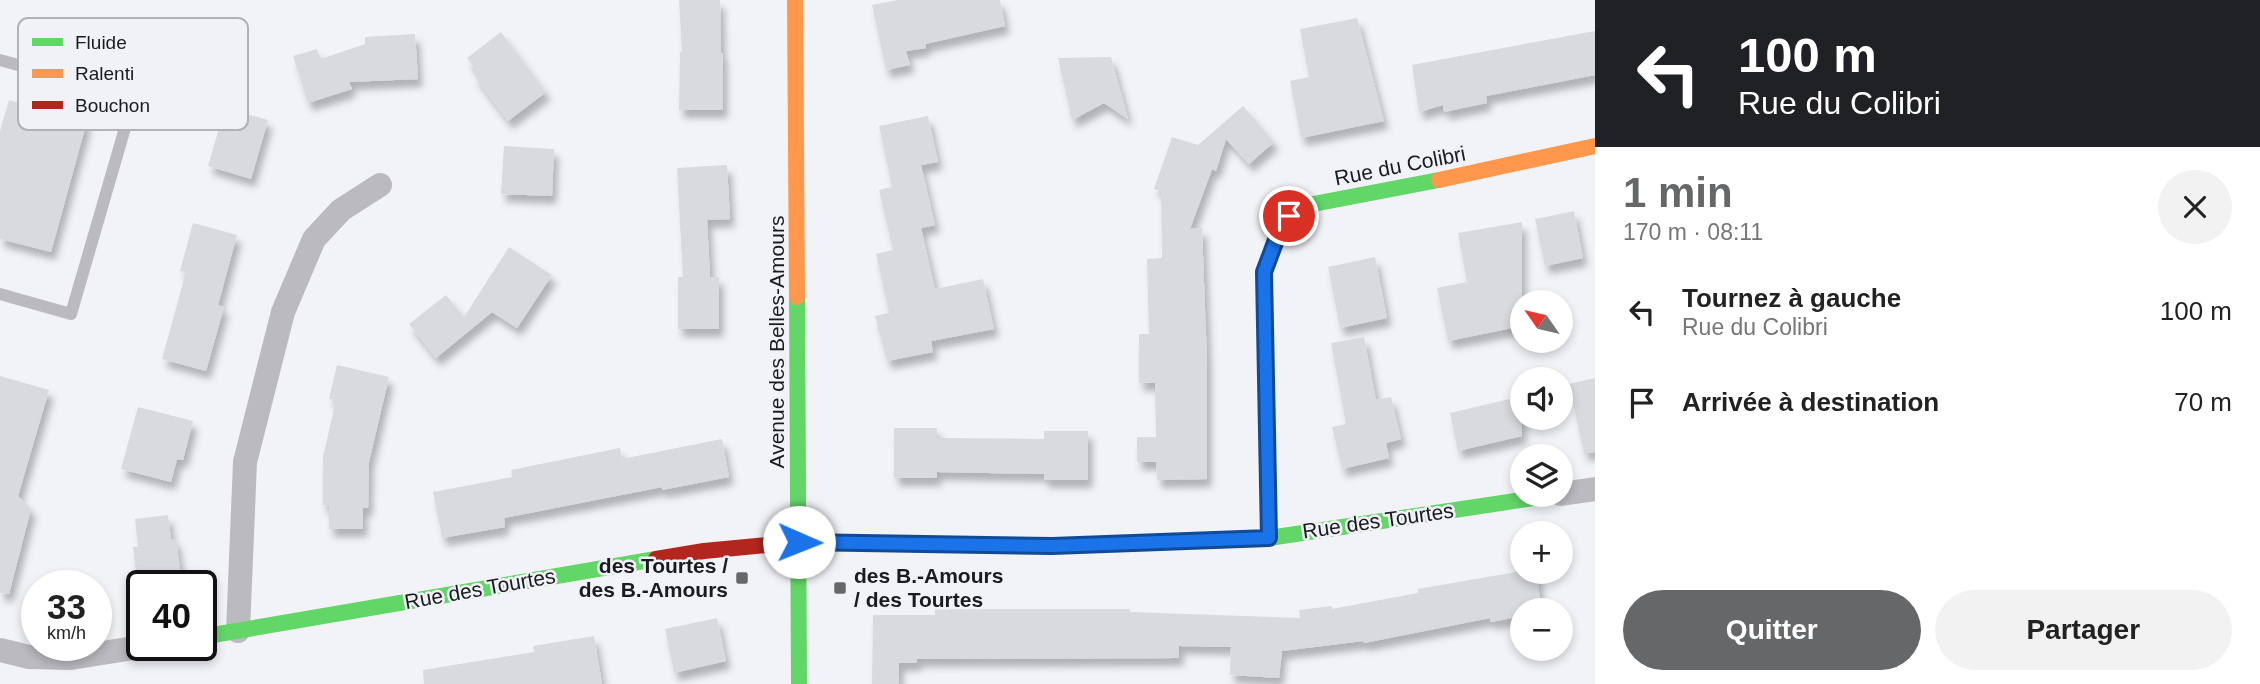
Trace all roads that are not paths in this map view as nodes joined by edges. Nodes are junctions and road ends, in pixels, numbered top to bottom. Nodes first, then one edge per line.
1 (795, 0) edge
2 (0, 60) edge
3 (18, 65) edge
4 (124, 130) edge
5 (1595, 146) edge
6 (380, 185) dead end
7 (0, 294) edge
8 (1595, 489) edge
9 (1573, 492) edge
10 (1510, 502) edge
11 (1269, 538) junction
12 (799, 542) junction
13 (237, 631) junction
14 (217, 634) edge
15 (126, 649) edge
16 (0, 650) edge
17 (799, 684) edge

1 - 12 street, Avenue des Belles-Amours
2 - 3 lane
4 - 7 lane
5 - 11 street, Rue du Colibri
6 - 13 street
8 - 9 street
10 - 11 street, Rue des Tourtes
11 - 12 street, Rue des Tourtes
12 - 13 street, Rue des Tourtes
12 - 17 street, Avenue des Belles-Amours
13 - 14 street, Rue des Tourtes
15 - 16 street

